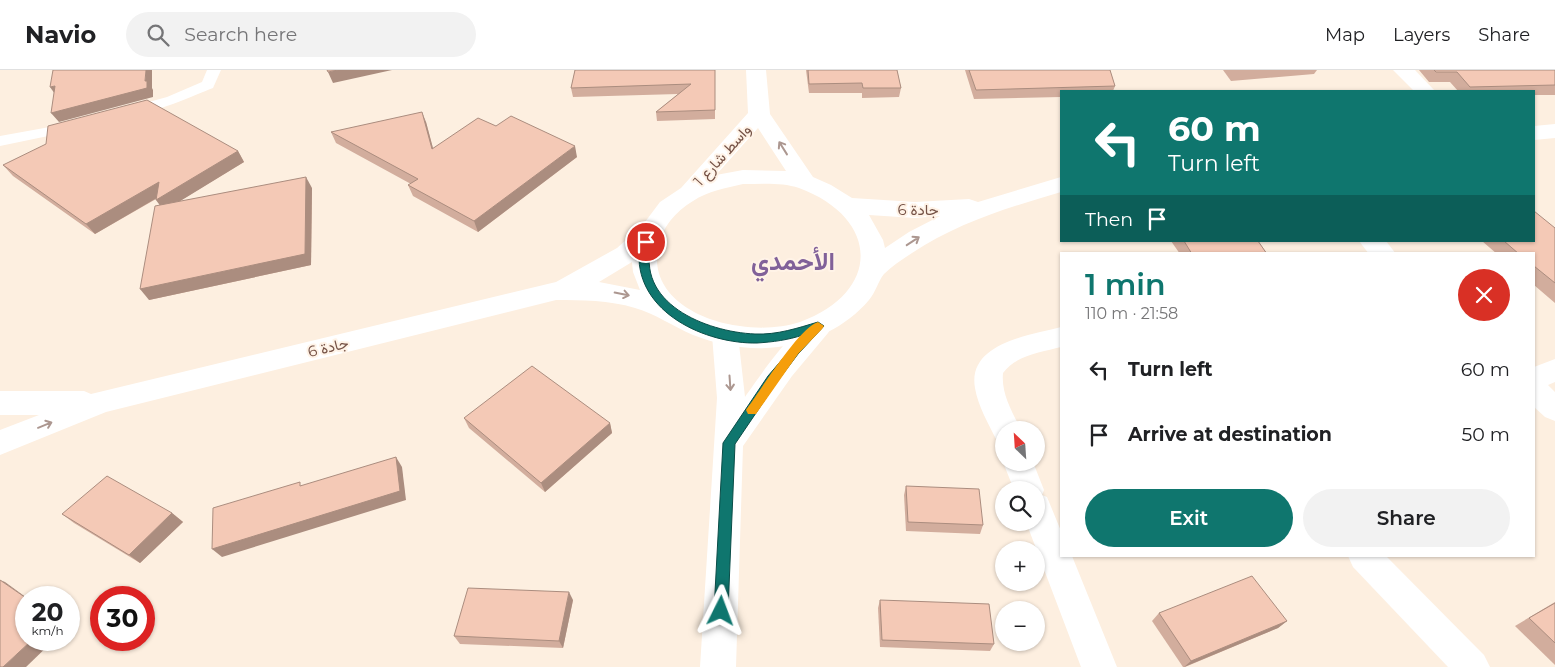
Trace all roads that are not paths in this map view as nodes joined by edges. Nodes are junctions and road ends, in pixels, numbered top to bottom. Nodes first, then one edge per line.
1 (214, 70) edge
2 (756, 70) edge
3 (1403, 70) edge
4 (1424, 90) edge
5 (759, 114) junction
6 (116, 115) edge
7 (88, 122) edge
8 (1555, 131) edge
9 (1535, 133) edge
10 (0, 141) edge
11 (805, 182) junction
12 (1060, 184) edge
13 (686, 195) junction
14 (849, 206) junction
15 (988, 206) junction
16 (650, 232) junction
17 (1372, 242) edge
18 (1382, 252) edge
19 (873, 268) junction
20 (556, 291) junction
21 (670, 311) junction
22 (818, 326) junction
23 (724, 335) junction
24 (1060, 337) edge
25 (1555, 370) edge
26 (1535, 379) edge
27 (1535, 391) edge
28 (101, 402) junction
29 (0, 403) edge
30 (1555, 409) edge
31 (1002, 421) edge
32 (0, 443) edge
33 (729, 443) junction
34 (1045, 531) edge
35 (1365, 557) edge
36 (718, 667) edge
37 (1099, 667) edge
38 (1472, 667) edge

1 - 6 lane
2 - 5 main road, واسط شارع 1
3 - 4 main road
11 -> 5 main road, واسط شارع 1
5 - 13 main road, واسط شارع 1
7 - 10 lane
8 - 9 main road
11 - 13 main road
11 - 14 main road
12 - 15 main road, جادة 6
13 - 16 main road
14 - 15 main road, جادة 6
14 - 19 main road
19 -> 15 main road, جادة 6
16 - 20 main road, جادة 6
16 - 21 main road
17 - 18 main road
19 - 22 main road
20 -> 21 main road, جادة 6
20 - 28 main road, جادة 6
21 - 23 main road
22 - 23 main road
22 - 33 main road
23 -> 33 main road
24 - 31 main road
25 - 26 main road
27 - 30 main road
28 - 29 main road, جادة 6
32 -> 28 main road, جادة 6
33 - 36 main road
34 - 37 main road
35 - 38 main road

